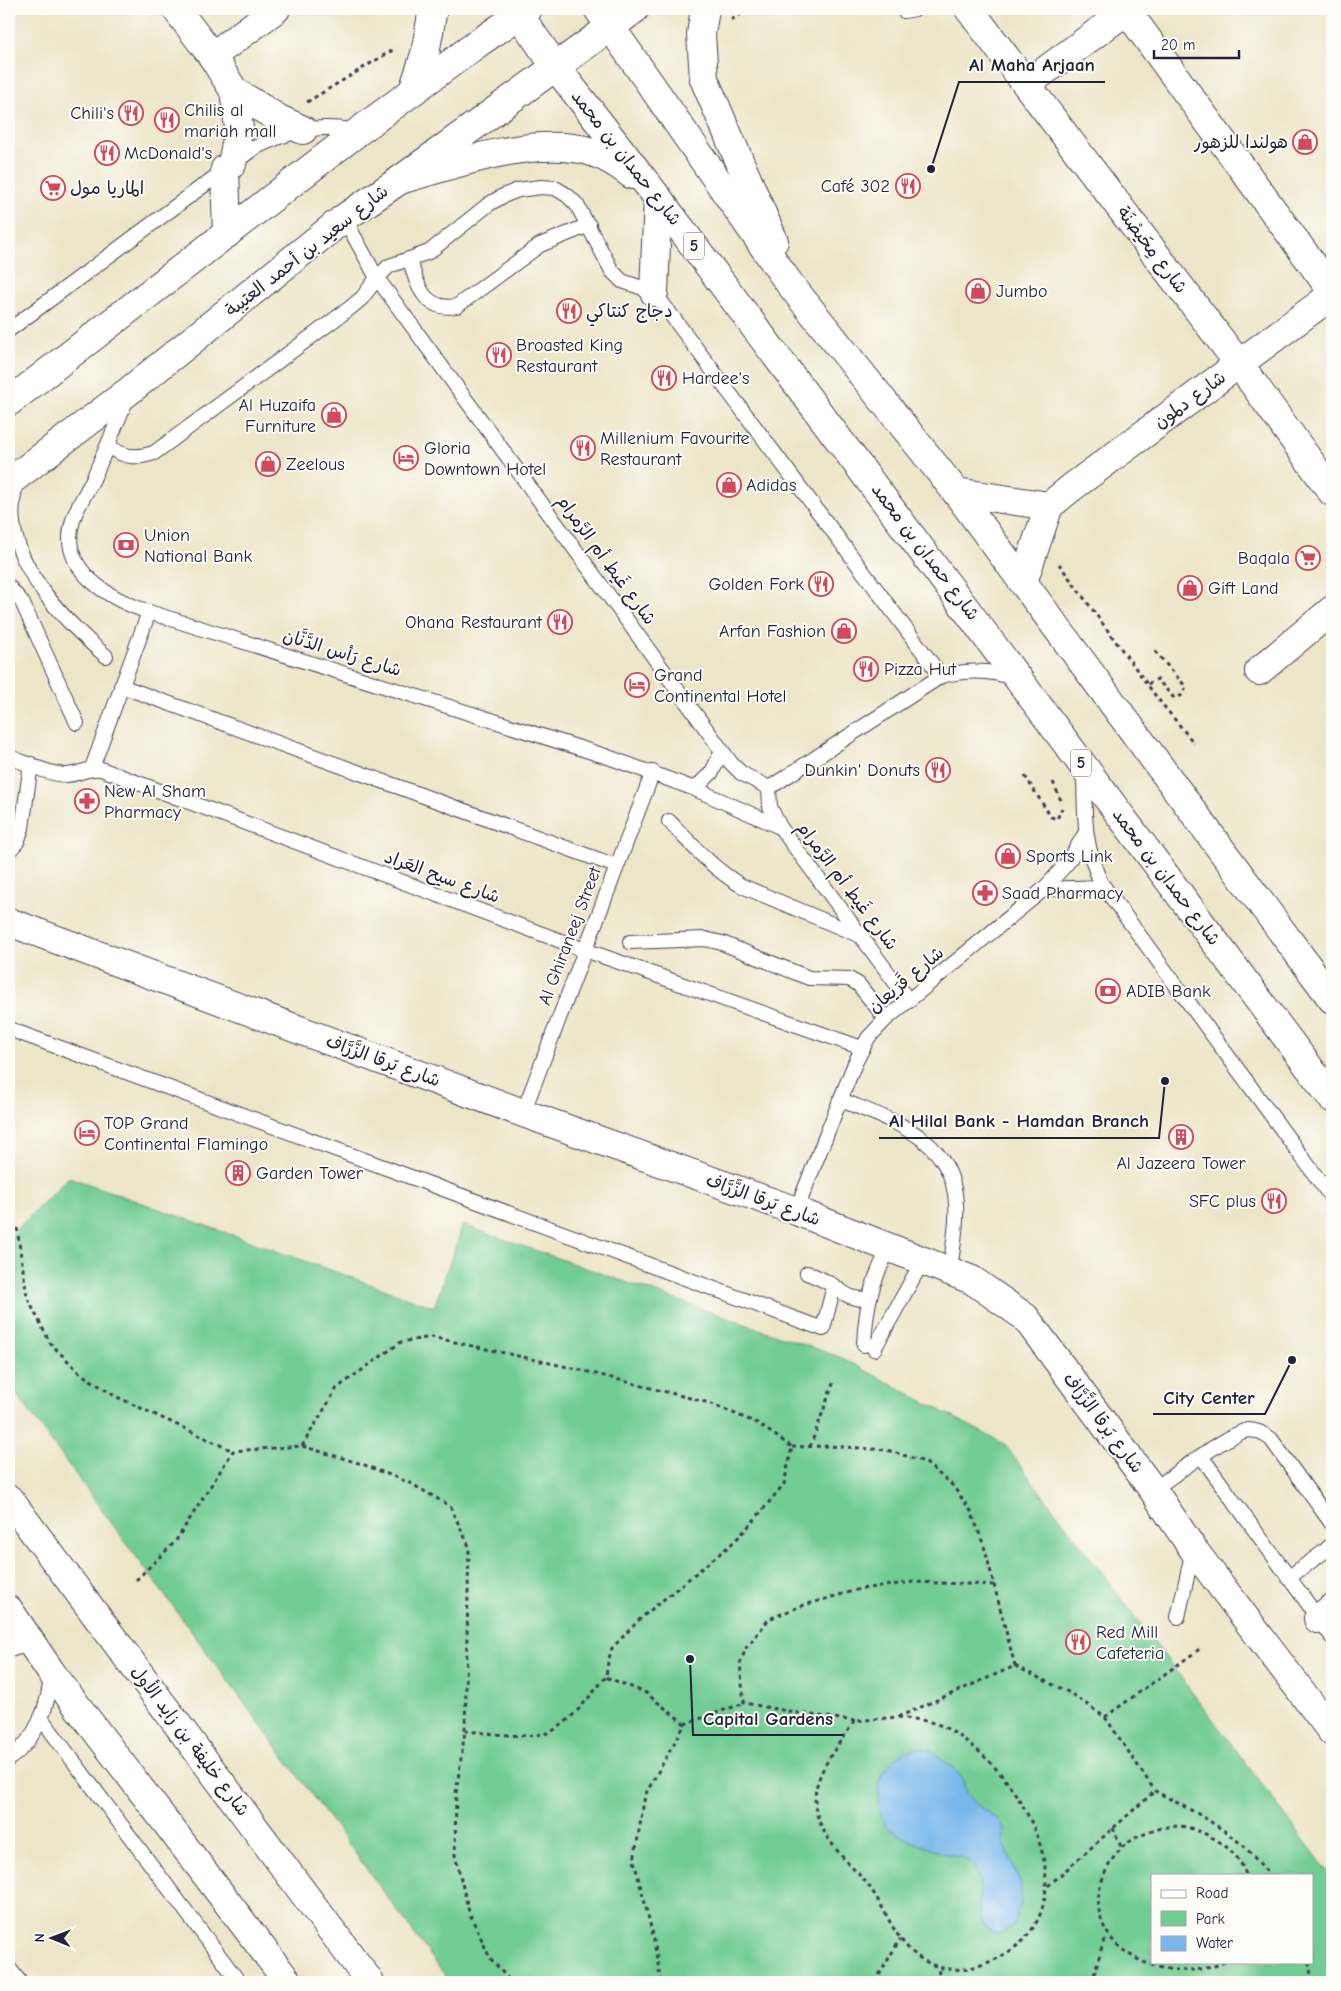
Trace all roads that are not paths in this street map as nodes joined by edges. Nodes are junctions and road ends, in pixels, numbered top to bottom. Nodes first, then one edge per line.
1 (176, 9) edge
2 (276, 9) edge
3 (433, 9) edge
4 (634, 9) edge
5 (705, 9) edge
6 (969, 9) edge
7 (1128, 10) edge
8 (521, 11) edge
9 (604, 17) edge
10 (212, 56) junction
11 (555, 66) junction
12 (1027, 84) junction
13 (234, 91) junction
14 (414, 91) junction
15 (291, 125) junction
16 (359, 131) junction
17 (229, 167) junction
18 (400, 180) junction
19 (654, 193) junction
20 (344, 218) junction
21 (588, 225) junction
22 (226, 234) junction
23 (410, 259) junction
24 (377, 278) junction
25 (789, 283) junction
26 (1332, 291) edge
27 (654, 292) junction
28 (1332, 295) edge
29 (9, 330) edge
30 (1240, 364) junction
31 (130, 391) junction
32 (9, 402) edge
33 (108, 446) junction
34 (1327, 475) edge
35 (13, 479) edge
36 (956, 492) junction
37 (1049, 506) junction
38 (1023, 582) junction
39 (9, 587) edge
40 (1332, 610) edge
41 (149, 612) junction
42 (106, 656) dead end
43 (1259, 671) dead end
44 (941, 676) junction
45 (1022, 683) junction
46 (122, 686) junction
47 (77, 723) dead end
48 (722, 751) junction
49 (9, 757) edge
50 (31, 764) junction
51 (1084, 767) junction
52 (92, 768) junction
53 (652, 772) junction
54 (769, 788) junction
55 (695, 789) junction
56 (669, 822) dead end
57 (780, 827) junction
58 (1086, 832) junction
59 (9, 851) edge
60 (616, 866) junction
61 (1104, 887) junction
62 (1044, 889) junction
63 (9, 922) edge
64 (863, 938) junction
65 (630, 942) dead end
66 (585, 950) junction
67 (1332, 999) edge
68 (909, 1001) junction
69 (886, 1019) junction
70 (9, 1029) edge
71 (862, 1048) junction
72 (1332, 1098) edge
73 (841, 1100) junction
74 (523, 1113) junction
75 (1332, 1198) edge
76 (796, 1211) junction
77 (889, 1248) junction
78 (923, 1260) junction
79 (950, 1272) junction
80 (807, 1273) dead end
81 (834, 1286) junction
82 (869, 1298) junction
83 (1201, 1456) junction
84 (1153, 1490) junction
85 (9, 1499) edge
86 (1332, 1524) edge
87 (1332, 1544) edge
88 (1193, 1549) junction
89 (1288, 1578) junction
90 (9, 1610) edge
91 (1178, 1617) dead end
92 (1328, 1621) edge
93 (21, 1646) edge
94 (51, 1672) junction
95 (41, 1718) junction
96 (1332, 1732) edge
97 (9, 1760) edge
98 (9, 1968) edge
99 (20, 1982) edge
100 (239, 1982) edge
101 (288, 1982) edge
102 (370, 1982) edge

1 - 10 main road
2 - 10 main road
3 - 14 main road
4 - 9 main road, شارع سعيد بن أحمد العتيبة
5 - 25 main road
6 - 12 main road, شارع مِحَيصْنَة
7 - 12 main road
7 - 26 main road
8 - 11 main road, شارع حمدان بن محمد / 5
8 - 14 main road
9 - 11 main road, شارع سعيد بن أحمد العتيبة
9 - 25 main road
10 - 13 main road
11 - 18 main road, شارع سعيد بن أحمد العتيبة
11 - 19 main road, شارع حمدان بن محمد / 5
12 - 30 main road, شارع مِحَيصْنَة
13 - 15 main road
13 - 17 main road
14 - 16 main road
15 - 16 lane
15 - 17 lane
16 - 22 main road
17 - 22 main road
17 - 29 lane
18 - 19 main road
18 - 20 main road, شارع سعيد بن أحمد العتيبة
19 - 27 main road
19 - 45 main road, شارع حمدان بن محمد / 5
20 - 24 lane, شارع غَيط أم الرَّمرام
20 - 31 main road, شارع سعيد بن أحمد العتيبة
21 - 23 lane
21 - 23 lane
21 - 27 lane
22 - 32 main road
23 - 24 lane
24 - 33 lane
24 - 48 lane, شارع غَيط أم الرَّمرام
25 - 36 main road
27 - 44 lane
28 - 30 main road, شارع دلمون
30 - 34 main road, شارع مِحَيصْنَة
30 - 37 main road, شارع دلمون
31 - 33 lane, شارع رَأس الدَّنَّان
31 - 35 main road, شارع سعيد بن أحمد العتيبة
33 - 41 lane, شارع رَأس الدَّنَّان
35 - 42 lane
36 - 37 main road
36 - 38 main road
37 - 38 main road
38 - 67 main road
39 - 47 lane
40 - 43 main road
41 - 46 lane
41 - 53 lane, شارع رَأس الدَّنَّان
44 - 45 lane
44 - 54 lane
45 - 51 main road, شارع حمدان بن محمد / 5
46 - 52 lane
46 - 60 lane
48 - 54 lane, شارع غَيط أم الرَّمرام
48 - 55 lane
49 - 50 lane
50 - 52 lane
50 - 59 lane
51 - 58 lane
51 - 72 main road, شارع حمدان بن محمد / 5
52 - 66 lane, شارع سيح العَراد
53 - 55 lane, شارع رَأس الدَّنَّان
53 - 60 lane, Al Ghiraneej Street
54 - 57 lane, شارع غَيط أم الرَّمرام
55 - 57 lane, شارع رَأس الدَّنَّان
56 - 64 lane
57 - 64 lane, شارع غَيط أم الرَّمرام
58 - 61 lane
58 - 62 lane, شارع قَرَيعان
60 - 66 lane, Al Ghiraneej Street
61 - 62 lane
61 - 75 lane
62 - 68 lane, شارع قَرَيعان
63 - 74 main road, شارع بَرقا الزَّرَّاف
64 - 68 lane, شارع غَيط أم الرَّمرام
65 - 69 lane
66 - 71 lane, شارع سيح العَراد
66 - 74 lane, Al Ghiraneej Street
68 - 69 lane, شارع قَرَيعان
69 - 71 lane, شارع قَرَيعان
70 - 81 lane
71 - 73 lane, شارع قَرَيعان
73 - 76 lane, شارع قَرَيعان
73 - 79 lane
74 - 76 main road, شارع بَرقا الزَّرَّاف
76 - 77 main road, شارع بَرقا الزَّرَّاف
77 - 78 main road, شارع بَرقا الزَّرَّاف
77 - 82 lane
78 - 79 main road, شارع بَرقا الزَّرَّاف
78 - 82 lane
79 - 84 main road, شارع بَرقا الزَّرَّاف
80 - 81 lane
81 - 82 lane
83 - 84 lane
83 - 86 lane
83 - 89 lane
84 - 88 main road, شارع بَرقا الزَّرَّاف
85 - 102 main road, شارع خليفة بن زايد الأول
87 - 89 lane
88 - 91 lane
88 - 96 main road, شارع بَرقا الزَّرَّاف
89 - 92 lane
90 - 93 main road
93 - 94 main road
94 - 95 lane
94 - 101 main road
95 - 97 lane
95 - 100 lane
98 - 99 lane

